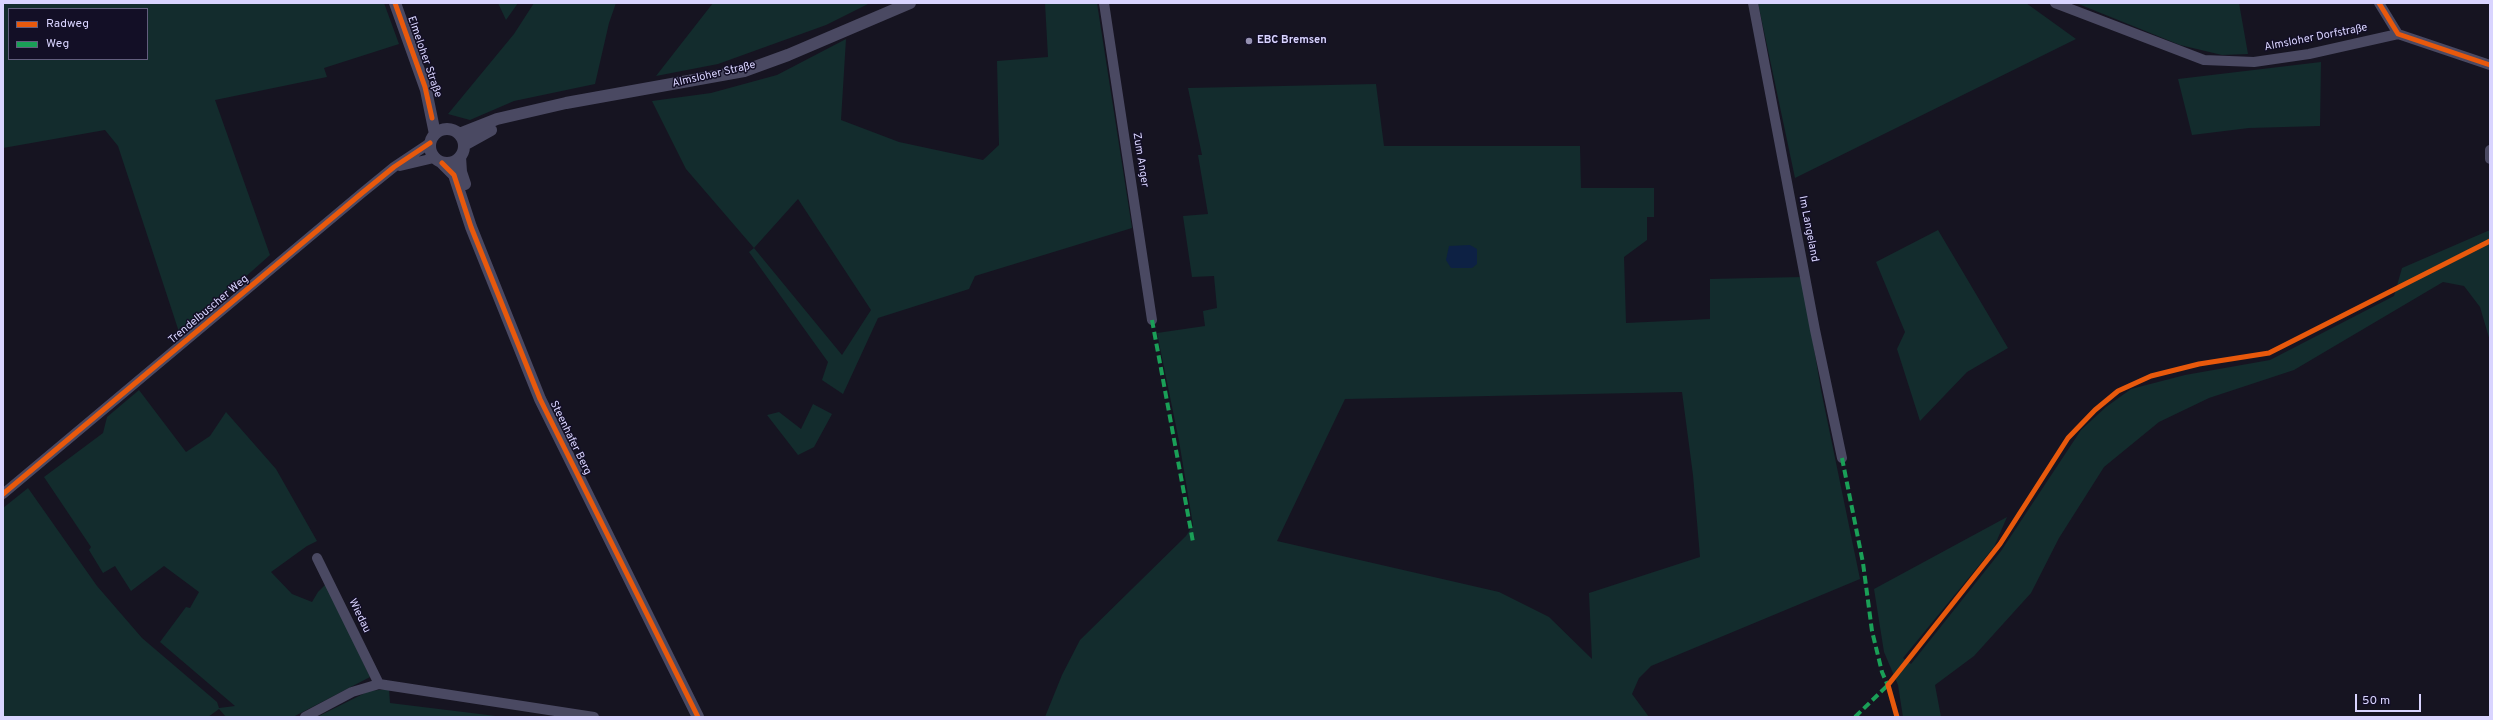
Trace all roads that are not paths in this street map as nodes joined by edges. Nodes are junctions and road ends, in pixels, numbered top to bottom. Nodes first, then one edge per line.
1 (395, 3) edge
2 (910, 3) edge
3 (1104, 3) edge
4 (1753, 3) edge
5 (2055, 3) edge
6 (2379, 3) edge
7 (888, 7) edge
8 (2398, 34) junction
9 (2490, 65) edge
10 (426, 90) junction
11 (457, 136) junction
12 (432, 138) junction
13 (2490, 150) edge
14 (460, 157) junction
15 (2490, 159) edge
16 (438, 160) junction
17 (394, 167) junction
18 (486, 264) junction
19 (1152, 320) dead end
20 (1842, 458) dead end
21 (3, 494) edge
22 (317, 558) dead end
23 (379, 684) junction
24 (305, 717) edge
25 (594, 717) edge
26 (698, 717) edge

1 - 10 street, Elmeloher Straße
2 - 7 street, Almsloher Straße
3 - 19 street, Zum Anger
4 - 20 street, Im Langeland
5 - 8 street, Almsloher Dorfstraße
6 - 8 street
7 - 11 street, Almsloher Straße
8 - 9 street
10 - 11 street, Elmeloher Straße
10 - 12 street, Elmeloher Straße
11 - 12 street, Almsloher Straße
11 - 14 street
12 - 16 street, Elmeloher Straße
12 - 17 street, Trendelbuscher Weg
13 - 15 street
14 - 16 street
14 - 18 street, Steenhafer Berg
16 - 17 street, Trendelbuscher Weg
16 - 18 street, Steenhafer Berg
17 - 21 street, Trendelbuscher Weg
18 - 26 street, Steenhafer Berg
22 - 23 street, Wiedau
23 - 24 street
23 - 25 street

